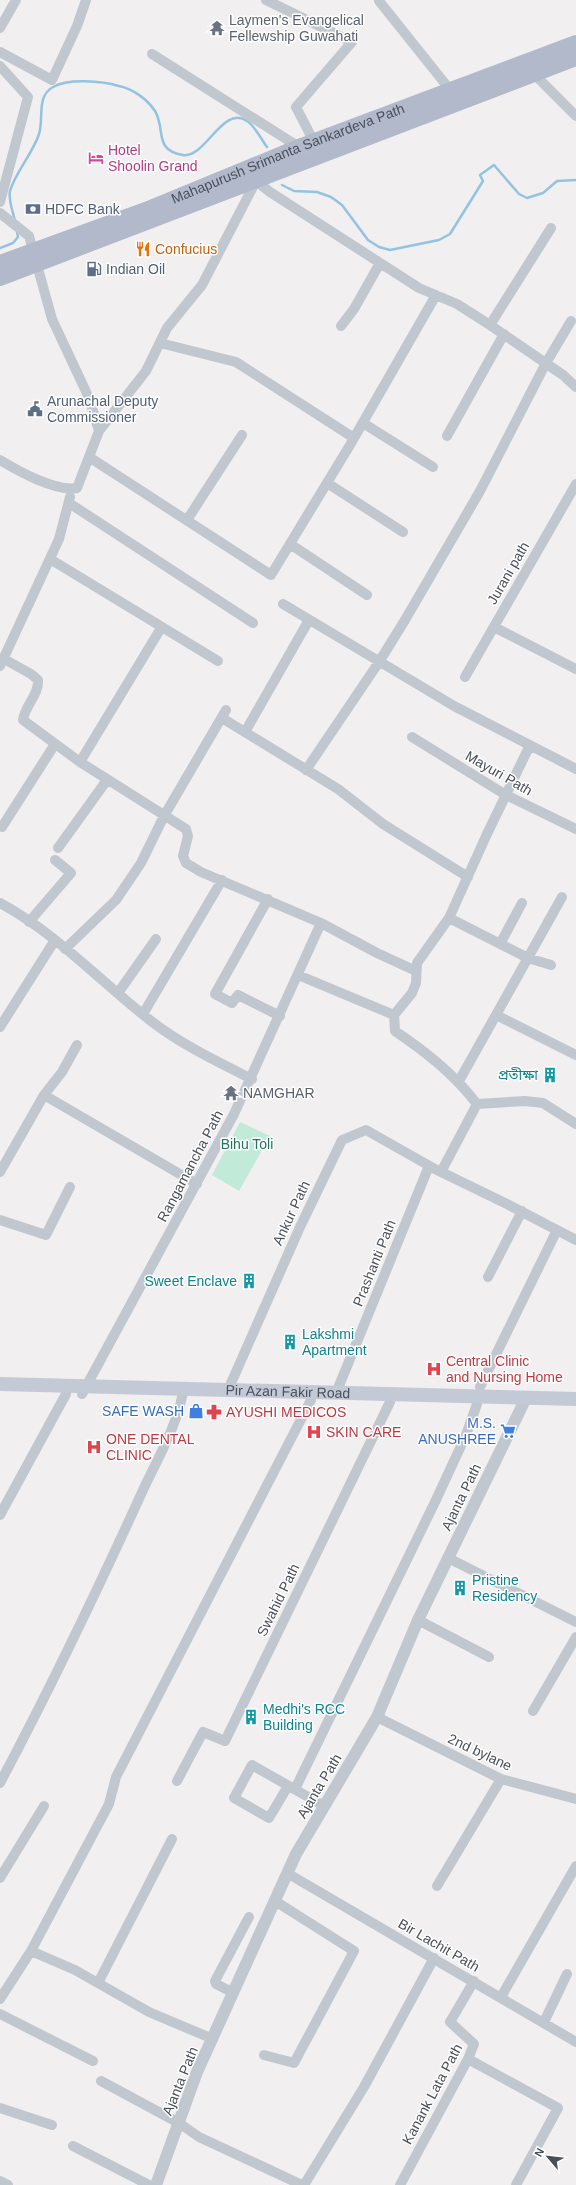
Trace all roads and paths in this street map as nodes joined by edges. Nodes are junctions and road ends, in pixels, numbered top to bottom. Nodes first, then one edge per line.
1 (16, 0) edge
2 (86, 0) edge
3 (266, 0) edge
4 (379, 1) edge
5 (0, 28) edge
6 (576, 43) edge
7 (0, 52) edge
8 (152, 54) dead end
9 (576, 58) edge
10 (0, 66) edge
11 (534, 74) junction
12 (451, 91) junction
13 (576, 116) edge
14 (306, 144) junction
15 (0, 169) edge
16 (7, 177) junction
17 (256, 181) junction
18 (0, 202) edge
19 (0, 213) edge
20 (551, 228) dead end
21 (34, 258) junction
22 (0, 263) edge
23 (380, 263) junction
24 (0, 278) edge
25 (436, 295) junction
26 (571, 321) dead end
27 (490, 325) junction
28 (341, 326) dead end
29 (504, 334) junction
30 (160, 343) junction
31 (546, 363) junction
32 (576, 386) edge
33 (363, 423) junction
34 (99, 431) junction
35 (242, 435) dead end
36 (446, 436) dead end
37 (354, 438) junction
38 (89, 457) junction
39 (0, 460) edge
40 (433, 467) dead end
41 (327, 483) junction
42 (576, 484) edge
43 (72, 489) junction
44 (69, 503) junction
45 (187, 520) junction
46 (403, 532) dead end
47 (290, 544) junction
48 (50, 560) junction
49 (368, 595) dead end
50 (283, 604) dead end
51 (309, 620) junction
52 (253, 623) dead end
53 (494, 627) junction
54 (161, 628) junction
55 (218, 661) dead end
56 (379, 662) junction
57 (2, 663) edge
58 (576, 669) edge
59 (465, 677) dead end
60 (245, 732) junction
61 (412, 737) dead end
62 (55, 744) junction
63 (530, 746) junction
64 (80, 762) junction
65 (306, 770) junction
66 (576, 770) edge
67 (107, 780) junction
68 (506, 795) junction
69 (164, 816) junction
70 (2, 826) dead end
71 (576, 829) edge
72 (58, 848) dead end
73 (55, 860) dead end
74 (468, 877) junction
75 (222, 880) junction
76 (562, 897) dead end
77 (268, 899) junction
78 (522, 903) dead end
79 (0, 904) edge
80 (449, 918) junction
81 (29, 922) junction
82 (321, 923) junction
83 (156, 939) dead end
84 (55, 940) junction
85 (500, 944) junction
86 (66, 949) junction
87 (528, 958) junction
88 (551, 965) dead end
89 (416, 971) junction
90 (298, 975) junction
91 (118, 993) junction
92 (143, 1014) junction
93 (394, 1015) junction
94 (496, 1015) junction
95 (280, 1016) junction
96 (0, 1028) edge
97 (77, 1045) dead end
98 (576, 1055) edge
99 (252, 1079) junction
100 (459, 1081) junction
101 (44, 1095) junction
102 (477, 1104) junction
103 (576, 1124) edge
104 (429, 1166) junction
105 (0, 1172) edge
106 (441, 1172) junction
107 (197, 1184) junction
108 (70, 1187) dead end
109 (522, 1211) junction
110 (0, 1220) edge
111 (557, 1230) junction
112 (576, 1240) edge
113 (488, 1277) dead end
114 (0, 1384) edge
115 (480, 1387) dead end
116 (84, 1390) junction
117 (228, 1390) junction
118 (0, 1392) edge
119 (182, 1393) junction
120 (336, 1393) junction
121 (66, 1394) junction
122 (311, 1400) junction
123 (574, 1401) edge
124 (390, 1402) junction
125 (523, 1403) junction
126 (477, 1404) junction
127 (0, 1515) edge
128 (448, 1558) junction
129 (418, 1620) junction
130 (576, 1622) edge
131 (576, 1637) edge
132 (488, 1657) dead end
133 (533, 1711) dead end
134 (377, 1717) junction
135 (501, 1779) junction
136 (177, 1781) dead end
137 (0, 1783) edge
138 (292, 1785) junction
139 (576, 1799) edge
140 (44, 1806) dead end
141 (324, 1806) junction
142 (172, 1839) dead end
143 (576, 1866) edge
144 (287, 1873) junction
145 (0, 1878) edge
146 (437, 1886) dead end
147 (275, 1901) junction
148 (249, 1917) dead end
149 (32, 1951) junction
150 (434, 1958) junction
151 (567, 1974) dead end
152 (474, 1981) junction
153 (98, 1983) junction
154 (234, 1993) junction
155 (501, 1996) junction
156 (0, 1999) edge
157 (0, 2014) edge
158 (544, 2022) junction
159 (214, 2039) junction
160 (576, 2042) edge
161 (264, 2055) dead end
162 (468, 2059) junction
163 (93, 2061) dead end
164 (101, 2081) dead end
165 (0, 2108) edge
166 (179, 2123) junction
167 (52, 2125) dead end
168 (74, 2146) dead end
169 (0, 2181) edge
170 (8, 2185) edge
171 (148, 2185) edge
172 (156, 2185) edge
173 (303, 2185) edge
174 (400, 2185) edge
175 (516, 2185) edge

1 - 5 street
2 - 7 street
3 - 14 street
4 - 12 street
6 - 12 main road, Mahapurush Srimanta Sankardeva Path
8 - 14 street
9 - 11 main road, Mahapurush Srimanta Sankardeva Path
10 - 16 street
11 - 13 street
11 - 17 main road, Mahapurush Srimanta Sankardeva Path
12 - 14 main road, Mahapurush Srimanta Sankardeva Path
14 - 21 main road, Mahapurush Srimanta Sankardeva Path
15 - 16 street
16 - 18 street
17 - 21 main road, Mahapurush Srimanta Sankardeva Path
17 - 23 street
17 - 30 street
19 - 21 street
20 - 27 street
21 - 22 main road, Mahapurush Srimanta Sankardeva Path
21 - 24 main road, Mahapurush Srimanta Sankardeva Path
21 - 34 street
23 - 25 street
23 - 28 street
25 - 27 street
25 - 33 street
26 - 31 street
27 - 29 street
29 - 31 street
29 - 36 street
30 - 34 street
30 - 37 street
31 - 32 street
31 - 56 street
33 - 37 street
33 - 40 street
34 - 38 street
35 - 45 street
37 - 41 street
38 - 43 street
38 - 45 street
39 - 43 street
41 - 46 street
41 - 47 street
42 - 53 street, Jurani path
43 - 44 street
44 - 48 street
44 - 52 street
45 - 47 street
47 - 49 street
48 - 54 street
48 - 57 street
50 - 51 street
51 - 56 street
51 - 60 street
53 - 58 street
53 - 59 street, Jurani path
54 - 55 street
54 - 64 street
56 - 63 street
56 - 65 street
57 - 62 street
60 - 65 street
60 - 69 street
61 - 68 street, Mayuri Path
62 - 64 street
62 - 70 street
63 - 66 street
63 - 68 street
64 - 67 street
65 - 74 street
67 - 69 street
67 - 72 street
68 - 71 street, Mayuri Path
68 - 74 street
69 - 75 street
69 - 86 street
73 - 81 street
74 - 80 street
75 - 77 street
75 - 92 street
76 - 87 street
77 - 82 street
77 - 95 street
78 - 85 street
79 - 81 street
80 - 85 street
80 - 89 street
81 - 84 street
82 - 89 street
82 - 90 street, Rangamancha Path
83 - 91 street
84 - 86 street
84 - 96 street
85 - 87 street
86 - 91 street
87 - 88 street
87 - 94 street
89 - 93 street
90 - 93 street
90 - 95 street, Rangamancha Path
91 - 92 street
92 - 99 street
93 - 100 street
94 - 98 street
94 - 100 street
95 - 99 street, Rangamancha Path
97 - 101 street
99 - 107 street, Rangamancha Path
100 - 102 street
101 - 105 street
101 - 107 street
102 - 103 street
102 - 106 street
104 - 106 street
104 - 117 street, Ankur Path
104 - 120 street, Prashanti Path
106 - 109 street
107 - 116 street, Rangamancha Path
108 - 110 street
109 - 111 street
109 - 113 street
111 - 112 street
111 - 115 street
114 - 116 main road, Pir Azan Fakir Road
116 - 119 main road, Pir Azan Fakir Road
116 - 121 main road, Pir Azan Fakir Road
117 - 119 main road, Pir Azan Fakir Road
117 - 120 main road, Pir Azan Fakir Road
118 - 121 main road, Pir Azan Fakir Road
119 - 122 main road, Pir Azan Fakir Road
119 - 137 street
120 - 125 main road, Pir Azan Fakir Road
121 - 127 street
122 - 124 main road, Pir Azan Fakir Road
122 - 149 street
123 - 125 main road, Pir Azan Fakir Road
124 - 126 main road, Pir Azan Fakir Road
124 - 136 street, Swahid Path
125 - 126 main road, Pir Azan Fakir Road
125 - 128 street, Ajanta Path
126 - 138 street
128 - 129 street, Ajanta Path
128 - 130 street
129 - 132 street
129 - 134 street, Ajanta Path
131 - 133 street
134 - 135 street, 2nd bylane
134 - 141 street, Ajanta Path
135 - 139 street, 2nd bylane
135 - 146 street
138 - 138 street
138 - 141 street
140 - 145 street
141 - 144 street, Ajanta Path
142 - 153 street
143 - 155 street
144 - 147 street, Ajanta Path
144 - 150 street, Bir Lachit Path
147 - 154 street, Ajanta Path
147 - 161 street
148 - 154 street
149 - 153 street
149 - 156 street
150 - 152 street, Bir Lachit Path
150 - 173 street
151 - 158 street
152 - 155 street, Bir Lachit Path
152 - 162 street, Kanank Lata Path
153 - 159 street
154 - 159 street, Ajanta Path
155 - 158 street, Bir Lachit Path
157 - 163 street
158 - 160 street, Bir Lachit Path
159 - 166 street, Ajanta Path
162 - 174 street, Kanank Lata Path
162 - 175 street
164 - 166 street
165 - 167 street
166 - 172 street, Ajanta Path
166 - 173 street
168 - 171 street
169 - 170 street

